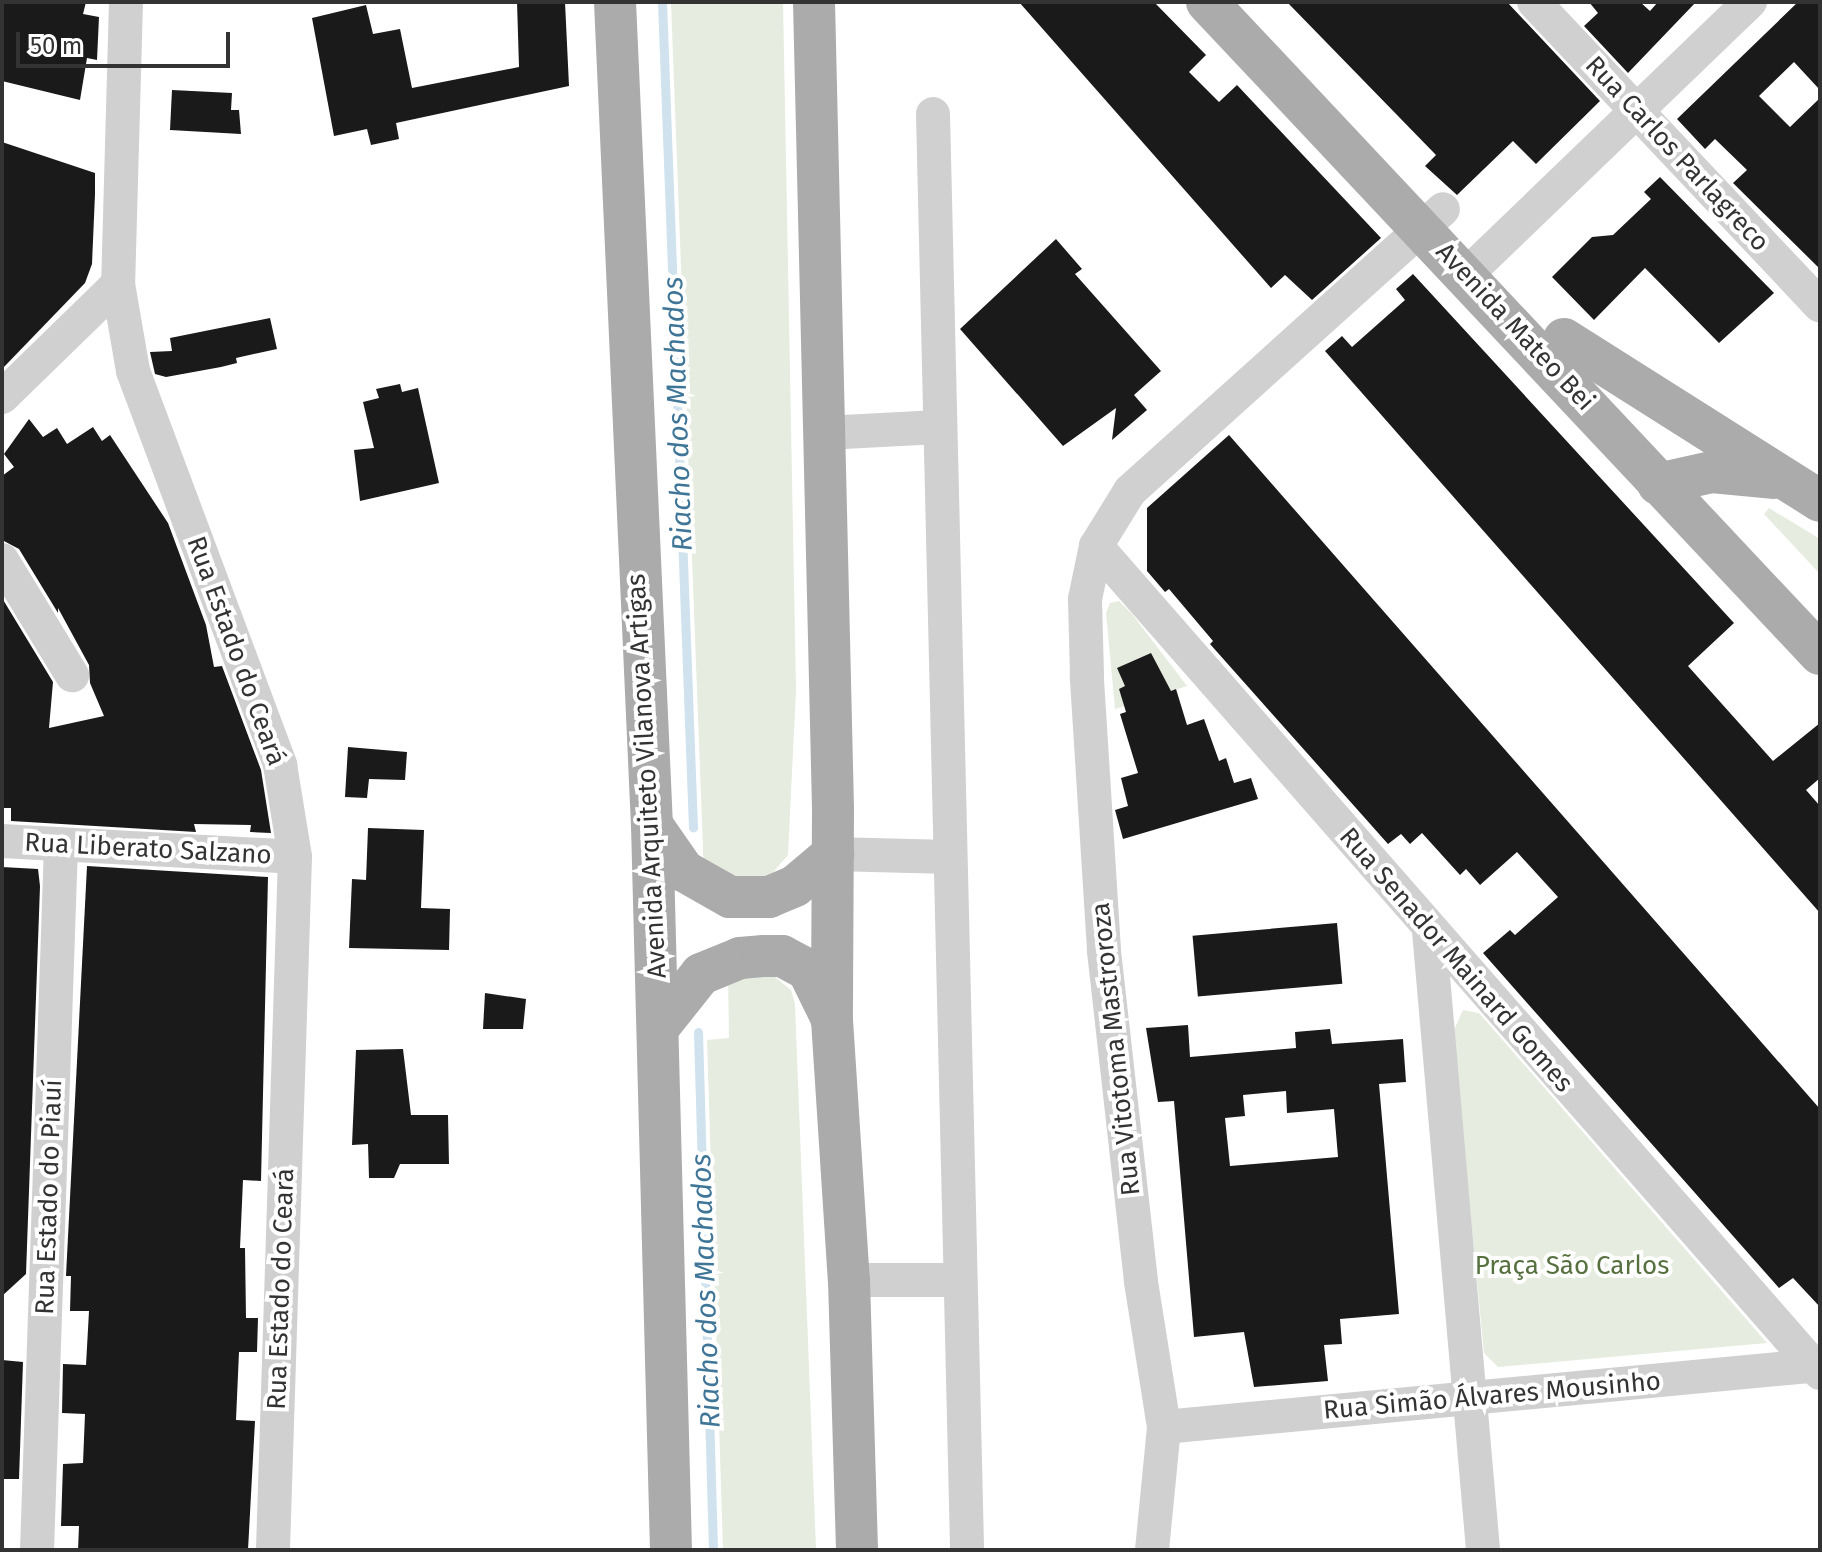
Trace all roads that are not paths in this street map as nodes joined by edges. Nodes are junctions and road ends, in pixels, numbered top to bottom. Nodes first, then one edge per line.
1 (126, 2) edge
2 (615, 2) edge
3 (814, 2) edge
4 (1207, 2) edge
5 (1247, 2) edge
6 (1534, 2) edge
7 (1750, 2) edge
8 (1635, 111) junction
9 (933, 114) dead end
10 (1433, 218) junction
11 (1476, 264) junction
12 (118, 284) junction
13 (1820, 306) edge
14 (1564, 339) junction
15 (2, 397) edge
16 (939, 427) junction
17 (824, 433) junction
18 (1674, 480) junction
19 (1803, 490) edge
20 (1096, 546) junction
21 (2, 560) edge
22 (1820, 618) edge
23 (1820, 654) edge
24 (72, 675) dead end
25 (652, 825) junction
26 (2, 841) edge
27 (61, 844) junction
28 (833, 854) junction
29 (295, 857) junction
30 (950, 857) junction
31 (1429, 931) junction
32 (832, 1020) junction
33 (658, 1028) junction
34 (849, 1280) junction
35 (960, 1280) junction
36 (1818, 1368) edge
37 (1471, 1398) junction
38 (1164, 1427) junction
39 (37, 1550) edge
40 (273, 1550) edge
41 (671, 1550) edge
42 (857, 1550) edge
43 (967, 1550) edge
44 (1152, 1550) edge
45 (1483, 1550) edge

1 - 12 street, Rua Estado do Ceará
2 - 25 main road, Avenida Arquiteto Vilanova Artigas
3 - 17 main road
4 - 10 main road, Avenida Mateo Bei
5 - 10 main road, Avenida Mateo Bei
6 - 8 street, Rua Carlos Parlagreco
7 - 8 street
8 - 11 street
8 - 13 street, Rua Carlos Parlagreco
9 - 16 street
10 - 11 main road, Avenida Mateo Bei
10 - 20 street, Rua Vitotoma Mastroroza
11 - 14 main road, Avenida Mateo Bei
11 - 18 main road, Avenida Mateo Bei
12 - 15 street
12 - 29 street, Rua Estado do Ceará
14 - 18 main road, Avenida Mateo Bei
14 - 19 main road
16 - 17 street
16 - 30 street
17 - 28 main road
18 - 19 main road
18 - 22 main road, Avenida Mateo Bei
18 - 23 main road, Avenida Mateo Bei
20 - 31 street, Rua Senador Mainard Gomes
20 - 38 street, Rua Vitotoma Mastroroza
21 - 24 street
25 - 28 main road
25 - 33 main road, Avenida Arquiteto Vilanova Artigas
26 - 27 street, Rua Liberato Salzano
27 - 29 street, Rua Liberato Salzano
27 - 39 street, Rua Estado do Piauí
28 - 30 street
28 - 32 main road
29 - 40 street, Rua Estado do Ceará
30 - 35 street
31 - 36 street, Rua Senador Mainard Gomes
31 - 37 street
32 - 33 main road
32 - 34 main road
33 - 41 main road, Avenida Arquiteto Vilanova Artigas
34 - 35 street
34 - 42 main road
35 - 43 street
36 - 37 street, Rua Simão Álvares Mousinho
37 - 38 street, Rua Simão Álvares Mousinho
37 - 45 street
38 - 44 street, Rua Vitotoma Mastroroza

